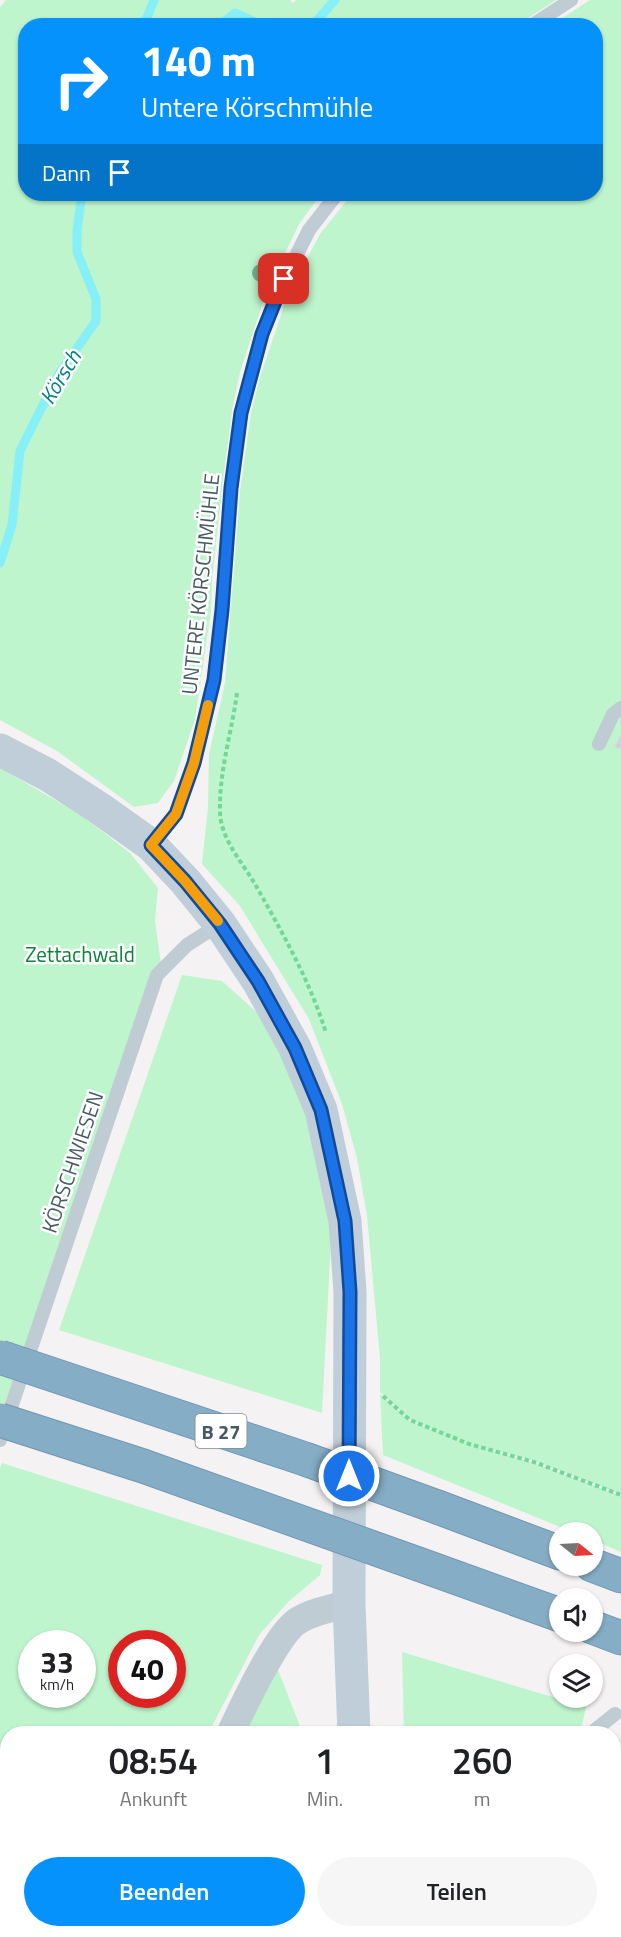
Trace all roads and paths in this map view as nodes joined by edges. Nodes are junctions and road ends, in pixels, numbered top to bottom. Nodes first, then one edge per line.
1 (571, 0) edge
2 (543, 18) edge
3 (332, 201) edge
4 (238, 687) dead end
5 (621, 708) edge
6 (599, 744) dead end
7 (0, 750) edge
8 (151, 845) junction
9 (220, 924) junction
10 (328, 1039) dead end
11 (0, 1357) edge
12 (381, 1393) dead end
13 (0, 1419) edge
14 (0, 1440) edge
15 (621, 1495) edge
16 (549, 1549) edge
17 (603, 1569) edge
18 (621, 1576) edge
19 (349, 1604) junction
20 (549, 1611) edge
21 (603, 1631) edge
22 (621, 1638) edge
23 (615, 1714) dead end
24 (234, 1726) edge
25 (354, 1726) edge
26 (600, 1726) edge

1 - 2 lane
3 - 8 lane, UNTERE KÖRSCHMÜHLE
4 - 10 path
5 - 6 lane
7 - 8 street
8 - 9 street
9 - 14 lane, KÖRSCHWIESEN
9 - 19 street
11 - 16 highway, B 27, bridge
12 - 15 path
13 - 20 highway, bridge
17 - 18 highway
19 - 24 street
19 - 25 street
21 - 22 highway
23 - 26 lane

